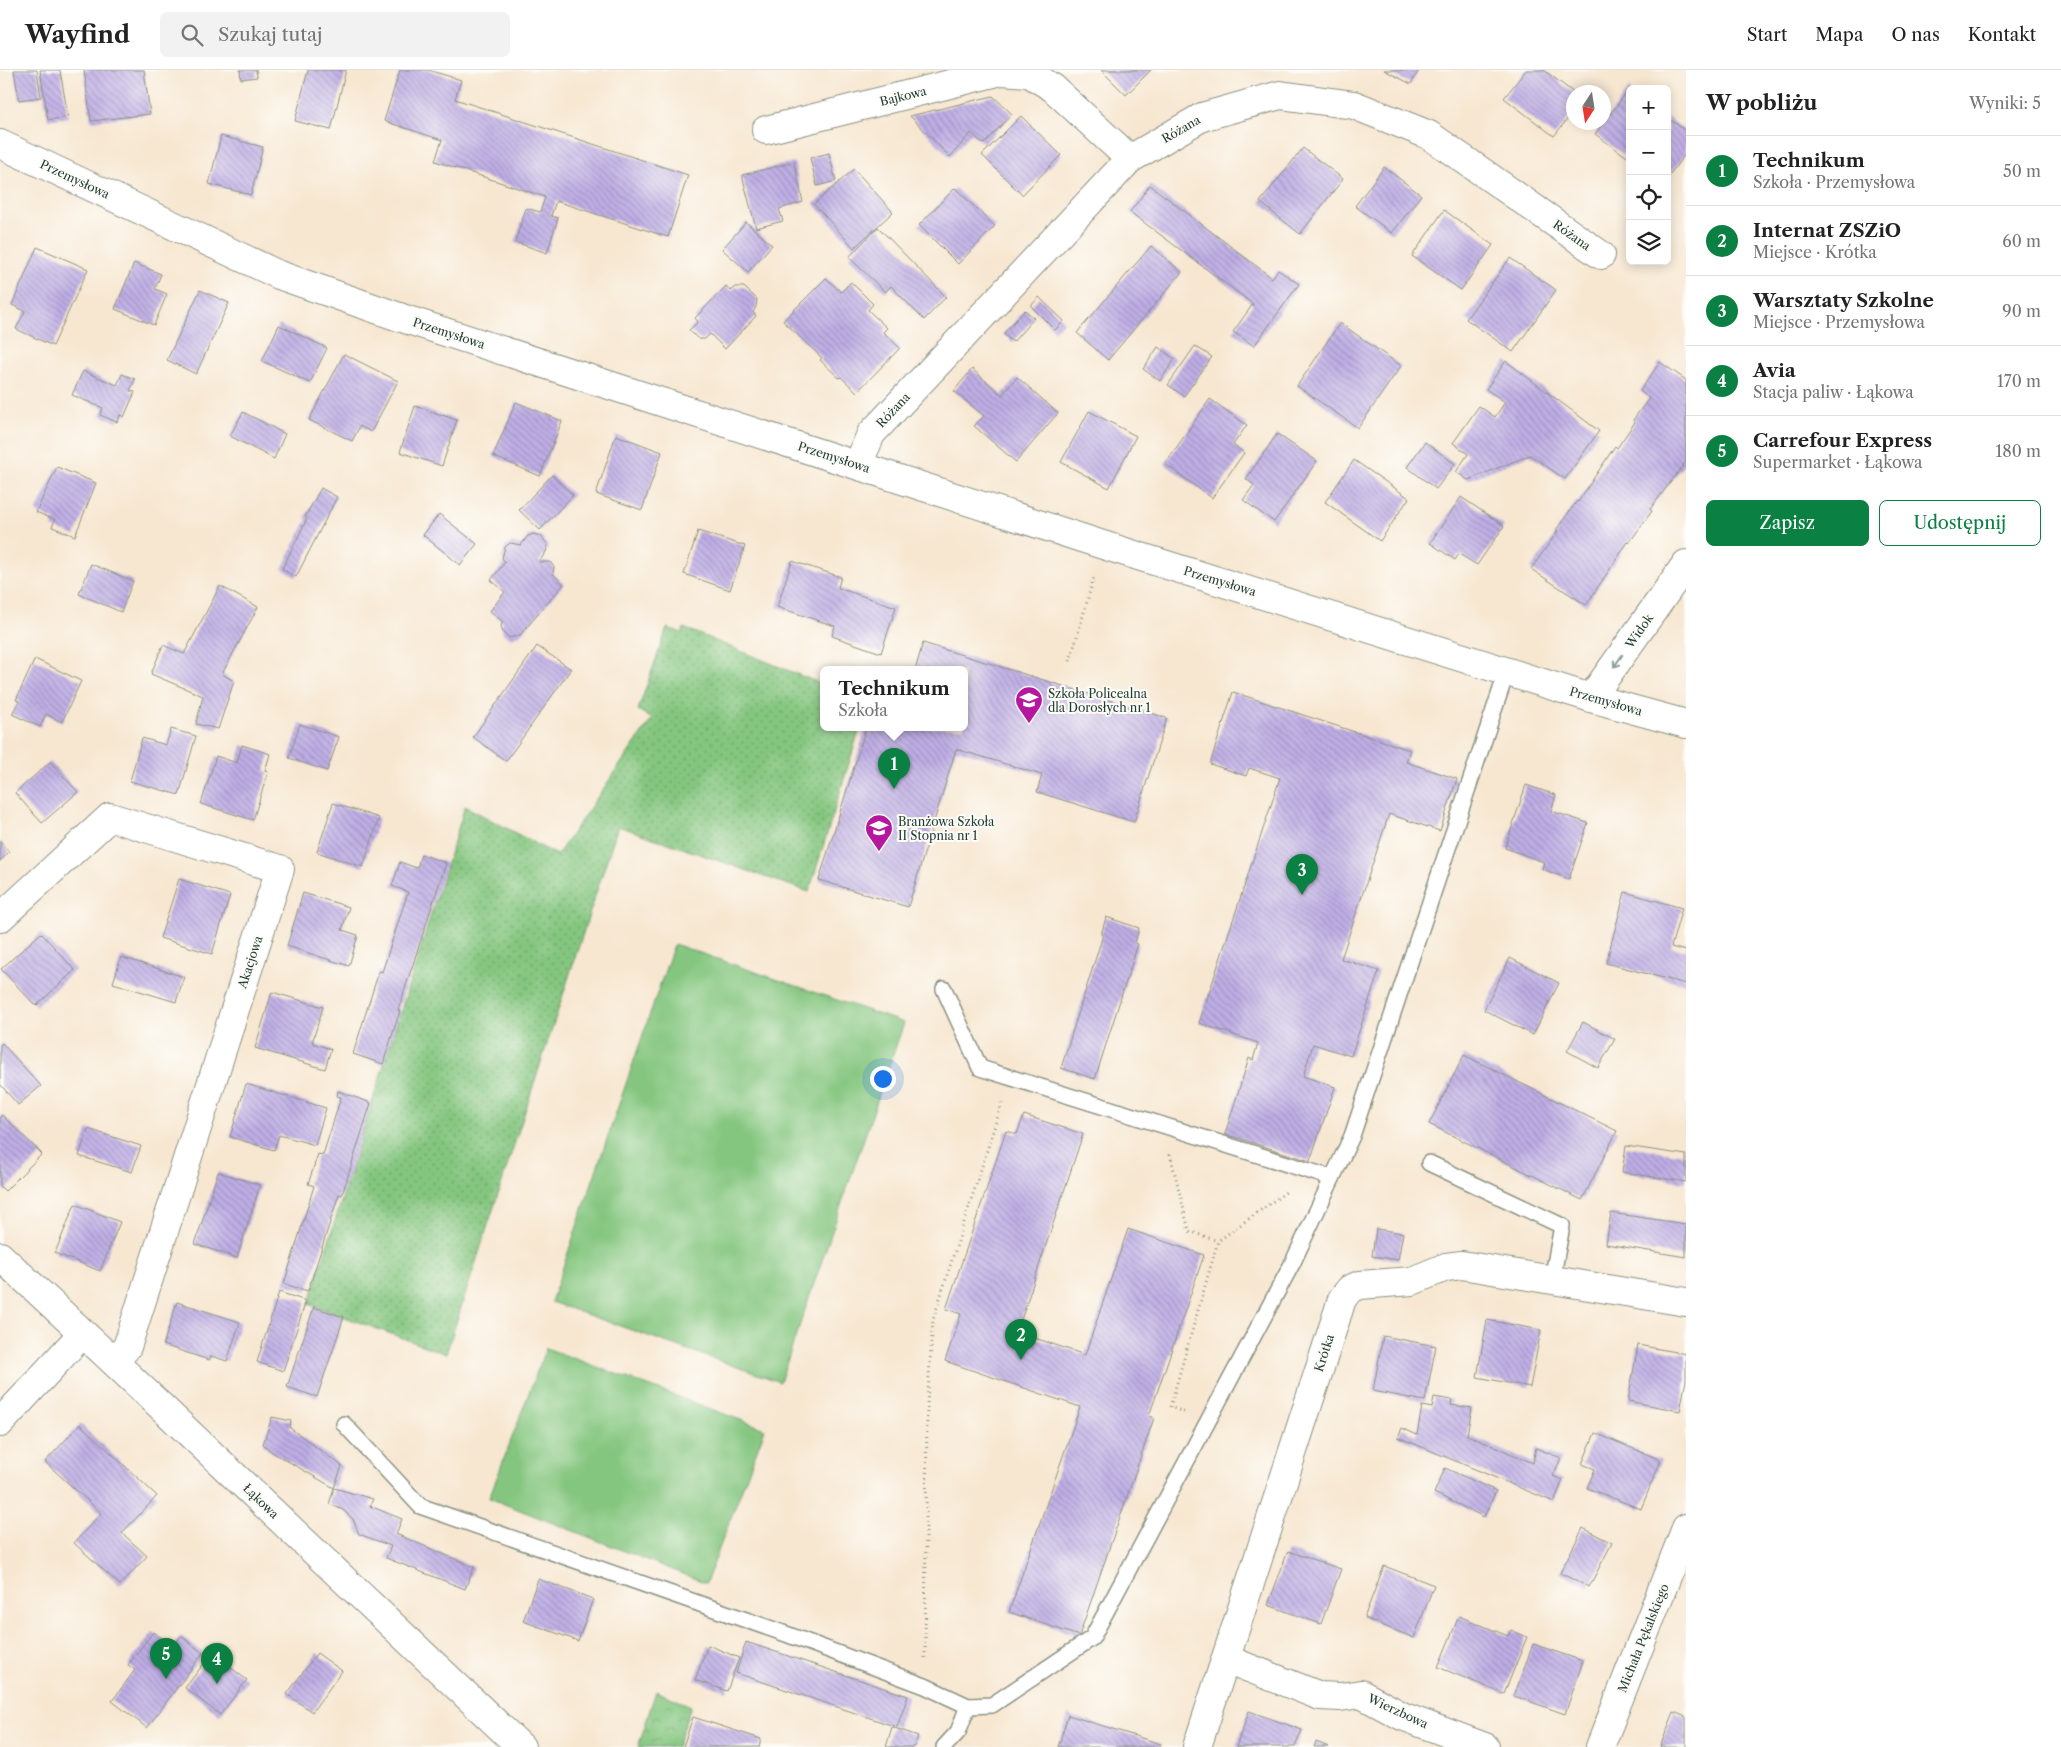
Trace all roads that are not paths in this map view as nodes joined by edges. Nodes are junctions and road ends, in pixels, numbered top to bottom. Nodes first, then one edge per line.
1 (766, 130) dead end
2 (0, 144) edge
3 (1130, 159) junction
4 (1601, 255) dead end
5 (858, 465) junction
6 (1686, 564) edge
7 (1507, 671) junction
8 (1591, 698) junction
9 (1686, 724) edge
10 (0, 918) edge
11 (944, 989) dead end
12 (1429, 1163) dead end
13 (1332, 1178) junction
14 (0, 1256) edge
15 (1552, 1280) junction
16 (1686, 1302) edge
17 (82, 1334) junction
18 (114, 1362) junction
19 (0, 1423) edge
20 (344, 1424) dead end
21 (1686, 1528) edge
22 (1226, 1659) junction
23 (968, 1706) junction
24 (521, 1747) edge
25 (944, 1747) edge
26 (1197, 1747) edge
27 (1485, 1747) edge
28 (1600, 1747) edge

1 - 3 street, Bajkowa
2 - 5 street, Przemysłowa
3 - 4 street, Różana
3 - 5 street, Różana
5 - 7 street, Przemysłowa
6 -> 8 street, Widok
7 - 8 street, Przemysłowa
7 - 13 lane
8 - 9 street, Przemysłowa
10 - 18 street, Akacjowa
11 - 13 lane
12 - 15 lane
13 - 23 lane
14 - 17 street, Łąkowa
15 - 16 street, Krótka
15 - 22 street, Krótka
17 - 18 street, Łąkowa
17 - 19 street
18 - 24 street, Łąkowa
20 - 23 lane
21 - 28 street, Michała Pękalskiego
22 - 26 street, Krótka
22 - 27 street, Wierzbowa
23 - 25 lane

